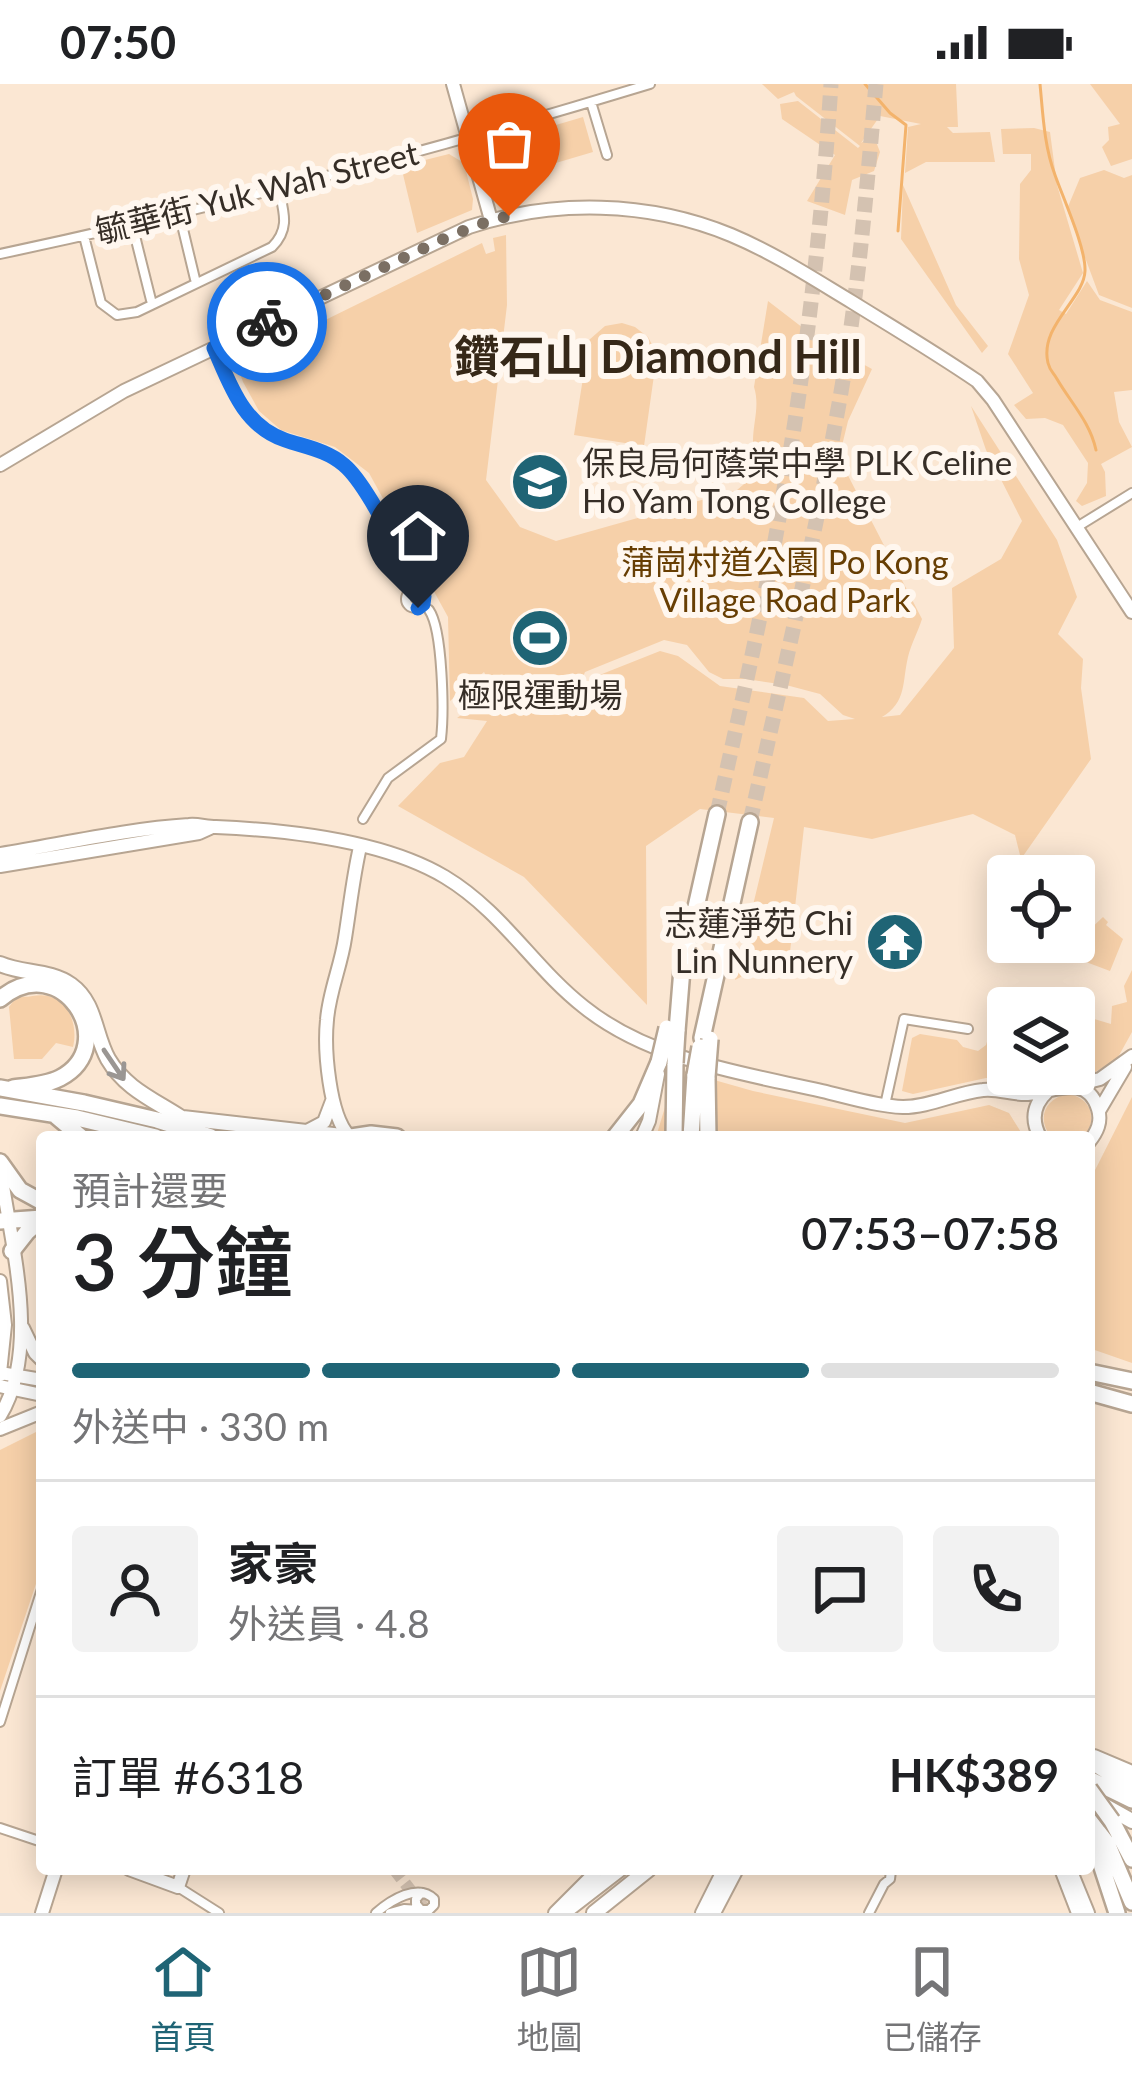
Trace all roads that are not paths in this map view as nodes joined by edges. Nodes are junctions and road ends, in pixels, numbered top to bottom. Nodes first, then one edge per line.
1 (453, 84) edge
2 (650, 84) edge
3 (591, 102) junction
4 (469, 138) junction
5 (607, 155) dead end
6 (279, 190) junction
7 (491, 220) junction
8 (182, 225) dead end
9 (84, 236) junction
10 (135, 236) dead end
11 (0, 254) edge
12 (195, 279) dead end
13 (151, 300) dead end
14 (214, 348) junction
15 (0, 465) edge
16 (1132, 493) edge
17 (1076, 527) junction
18 (414, 590) dead end
19 (429, 610) dead end
20 (1132, 612) edge
21 (716, 814) tunnel mouth
22 (363, 819) dead end
23 (750, 822) tunnel mouth
24 (212, 827) junction
25 (360, 847) junction
26 (0, 854) edge
27 (0, 866) edge
28 (0, 964) edge
29 (26, 972) junction
30 (0, 975) edge
31 (0, 999) edge
32 (968, 1029) dead end
33 (672, 1030) junction
34 (706, 1039) junction
35 (664, 1049) junction
36 (1132, 1056) edge
37 (1095, 1080) edge
38 (7, 1088) edge
39 (987, 1090) edge
40 (1009, 1095) edge
41 (1044, 1095) edge
42 (1089, 1095) edge
43 (332, 1100) junction
44 (885, 1105) junction
45 (0, 1106) edge
46 (1099, 1111) junction
47 (55, 1115) junction
48 (180, 1117) junction
49 (156, 1128) edge
50 (74, 1131) edge
51 (294, 1131) edge
52 (307, 1131) edge
53 (346, 1131) edge
54 (620, 1131) edge
55 (645, 1131) edge
56 (674, 1131) edge
57 (691, 1131) edge
58 (708, 1131) edge
59 (1036, 1131) edge
60 (1037, 1131) edge
61 (1095, 1133) edge
62 (0, 1164) edge
63 (36, 1199) edge
64 (36, 1219) edge
65 (4, 1221) edge
66 (36, 1224) edge
67 (12, 1251) junction
68 (0, 1281) edge
69 (22, 1327) junction
70 (36, 1353) edge
71 (1095, 1370) edge
72 (0, 1374) edge
73 (1127, 1380) edge
74 (10, 1384) edge
75 (1095, 1394) edge
76 (1132, 1404) edge
77 (36, 1415) edge
78 (0, 1416) edge
79 (0, 1430) edge
80 (36, 1608) edge
81 (0, 1721) edge
82 (1095, 1760) edge
83 (1095, 1762) edge
84 (1132, 1773) edge
85 (1095, 1782) edge
86 (1132, 1787) edge
87 (1095, 1797) edge
88 (1132, 1800) edge
89 (1095, 1801) edge
90 (1132, 1821) edge
91 (0, 1828) edge
92 (1095, 1829) edge
93 (36, 1840) edge
94 (1095, 1846) edge
95 (1132, 1859) edge
96 (1095, 1867) edge
97 (54, 1875) edge
98 (147, 1875) edge
99 (158, 1875) edge
100 (182, 1875) edge
101 (594, 1875) edge
102 (612, 1875) edge
103 (642, 1875) edge
104 (721, 1875) edge
105 (734, 1875) edge
106 (892, 1875) edge
107 (1063, 1875) edge
108 (1072, 1875) edge
109 (153, 1877) junction
110 (178, 1887) junction
111 (421, 1893) junction
112 (1132, 1902) edge
113 (421, 1910) edge
114 (42, 1913) edge
115 (219, 1913) edge
116 (376, 1913) edge
117 (390, 1913) edge
118 (559, 1913) edge
119 (594, 1913) edge
120 (702, 1913) edge
121 (714, 1913) edge
122 (869, 1913) edge
123 (1078, 1913) edge
124 (1088, 1913) edge
125 (1107, 1913) edge
126 (1118, 1913) edge

1 - 4 main road
2 - 3 street, 毓華街 Yuk Wah Street
3 - 4 street, 毓華街 Yuk Wah Street
3 - 5 street
4 - 6 street, 毓華街 Yuk Wah Street
4 - 7 main road
6 - 9 street, 毓華街 Yuk Wah Street
6 - 9 street
7 - 14 main road
7 - 17 main road
8 - 12 street
9 - 11 street, 毓華街 Yuk Wah Street
10 - 13 street
14 - 15 main road
14 - 18 street
16 - 17 street
17 - 20 main road
19 - 22 street
21 - 33 highway
23 - 34 highway
24 - 25 main road
24 - 26 main road
24 - 27 main road
25 - 35 main road
25 - 43 main road
28 - 29 main road
29 - 30 main road
29 -> 48 main road
31 - 38 highway
32 - 44 street
33 - 54 highway, bridge
33 - 56 highway, bridge
34 - 57 highway, bridge
34 - 58 highway, bridge
35 - 44 main road
35 - 55 main road
36 - 37 main road
36 - 46 main road
38 - 49 highway
39 - 44 main road
40 - 59 main road
41 - 60 main road
42 - 46 main road
43 - 52 main road
43 - 53 main road
45 - 47 highway
46 - 61 main road
47 - 49 highway
47 - 50 highway
48 - 49 main road
48 - 51 main road
62 - 63 highway
62 - 65 main road
64 - 65 highway
65 - 67 main road
66 - 67 highway
67 - 69 main road
68 - 72 main road
69 - 70 main road
69 - 74 main road
71 - 73 highway
72 - 74 main road
74 - 78 main road
75 - 76 highway
77 - 79 main road
80 - 81 street
82 - 84 main road
83 - 86 highway
85 - 88 highway
87 - 90 main road
89 - 95 highway, bridge
91 - 93 street
92 - 112 highway
94 - 126 highway
96 - 125 highway
97 - 114 main road
98 - 109 main road
99 - 109 main road
100 - 110 main road
101 - 118 main road
102 - 118 main road
103 - 119 main road
104 - 120 main road
105 - 121 main road
106 - 122 street
107 - 123 main road
108 - 124 main road
109 - 110 main road
110 - 115 street
111 - 113 street
111 - 113 street
111 - 116 street
113 - 117 street

